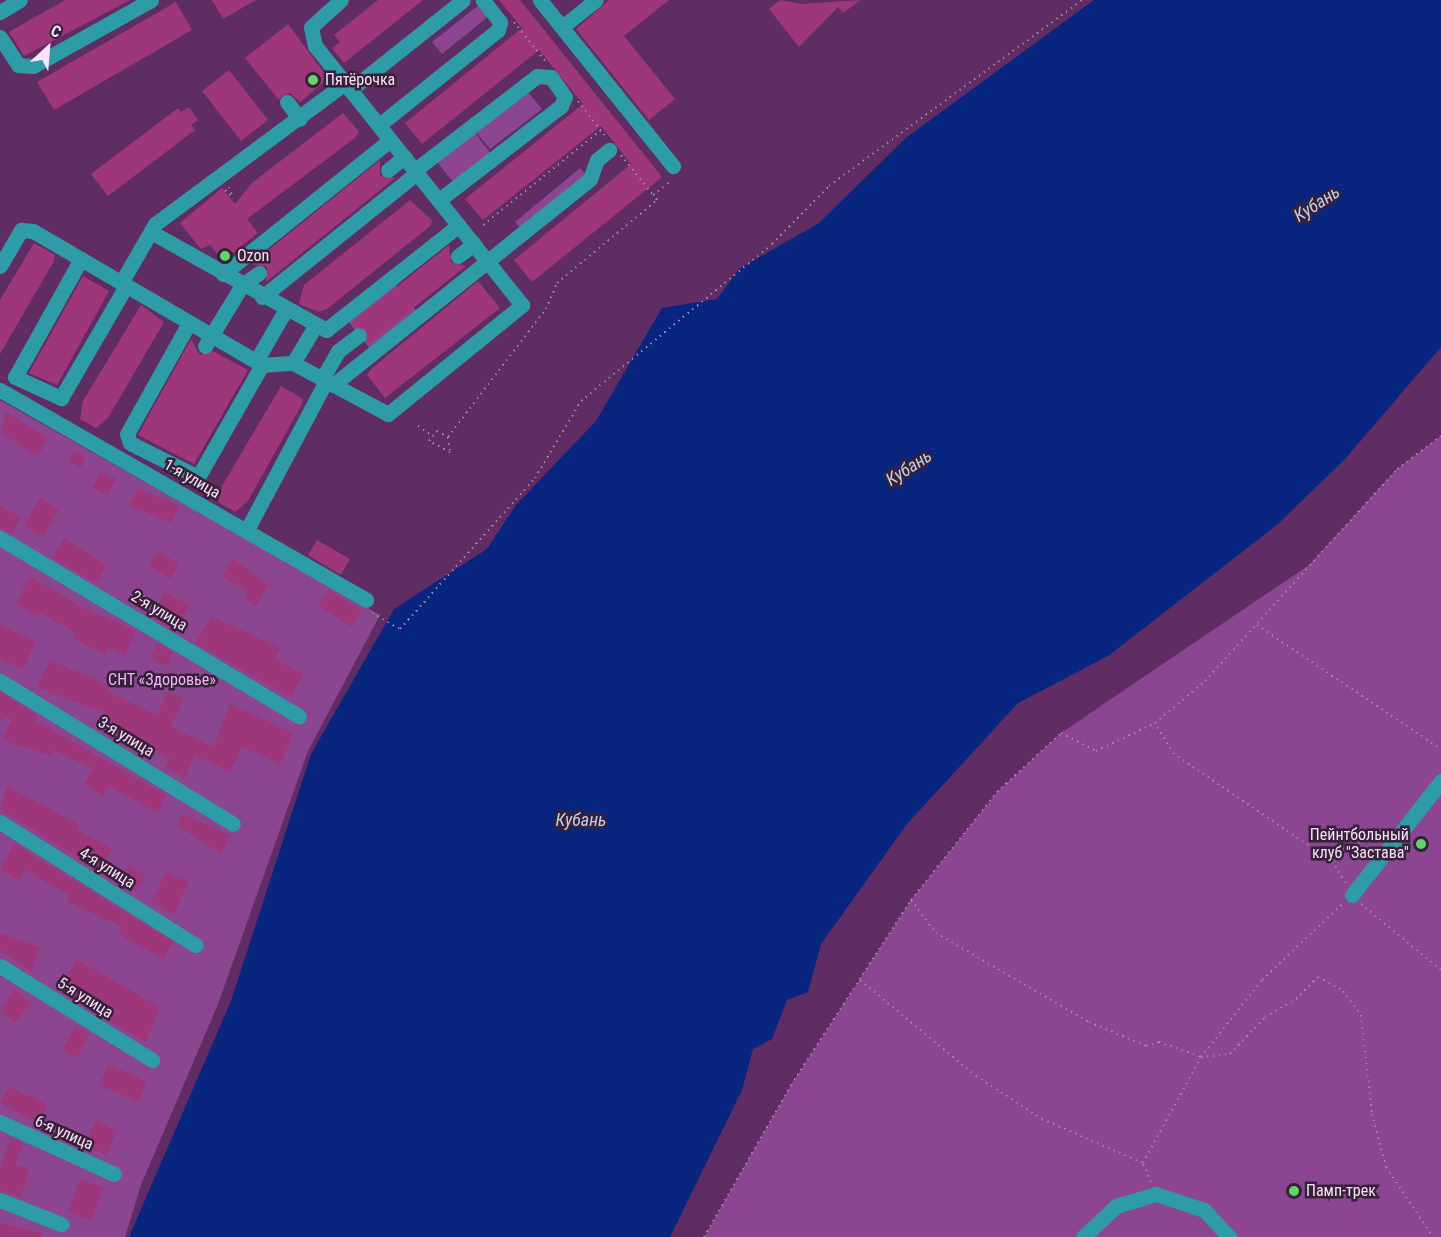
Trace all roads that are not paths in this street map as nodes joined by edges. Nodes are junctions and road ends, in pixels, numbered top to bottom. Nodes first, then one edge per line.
1 (20, 0) edge
2 (151, 0) edge
3 (340, 0) edge
4 (463, 0) edge
5 (483, 0) edge
6 (540, 0) edge
7 (596, 0) edge
8 (0, 12) edge
9 (562, 27) junction
10 (0, 37) edge
11 (348, 87) junction
12 (287, 102) dead end
13 (300, 119) junction
14 (379, 125) junction
15 (390, 140) junction
16 (609, 150) dead end
17 (404, 157) junction
18 (673, 166) road end
19 (388, 170) dead end
20 (416, 172) junction
21 (439, 200) junction
22 (459, 225) junction
23 (150, 232) junction
24 (474, 244) junction
25 (458, 256) dead end
26 (81, 259) junction
27 (489, 262) junction
28 (0, 266) edge
29 (259, 273) dead end
30 (223, 274) junction
31 (124, 284) junction
32 (242, 285) junction
33 (262, 297) junction
34 (285, 311) junction
35 (189, 323) junction
36 (314, 327) junction
37 (359, 335) dead end
38 (208, 341) junction
39 (259, 363) junction
40 (293, 363) junction
41 (327, 382) junction
42 (0, 390) edge
43 (250, 524) dead end
44 (0, 538) edge
45 (368, 606) road end
46 (0, 681) edge
47 (299, 716) dead end
48 (1441, 781) edge
49 (0, 822) edge
50 (233, 824) dead end
51 (1352, 895) road end
52 (195, 945) dead end
53 (0, 966) edge
54 (152, 1060) dead end
55 (0, 1122) edge
56 (114, 1174) dead end
57 (0, 1200) edge
58 (61, 1224) dead end
59 (1083, 1237) edge
60 (1229, 1237) edge

1 - 8 street
2 - 10 street
3 - 11 street
4 - 11 street
5 - 14 street
6 - 9 street
7 - 9 street
9 - 18 street
11 - 13 street
11 - 14 street
12 - 13 street
13 - 23 street
14 - 15 street
15 - 17 street
15 - 30 street
16 - 27 street
17 - 19 street
17 - 20 street
20 - 21 street
20 - 21 street
20 - 33 street
21 - 22 street
22 - 24 street
22 - 36 street
23 - 30 street
23 - 31 street
24 - 25 street
24 - 27 street
26 - 28 street
26 - 31 street
26 - 31 street
27 - 41 street
27 - 41 street
29 - 32 street
30 - 32 street
31 - 35 street
32 - 33 street
32 - 38 street
33 - 34 street
34 - 36 street
34 - 39 street
35 - 38 street
35 - 39 street
36 - 40 street
37 - 41 street
38 - 39 street
39 - 40 street
40 - 41 street
41 - 43 street
42 - 45 street, 1-я улица
44 - 47 street, 2-я улица
46 - 50 street, 3-я улица
48 - 51 street
49 - 52 street, 4-я улица
53 - 54 street, 5-я улица
55 - 56 street, 6-я улица
57 - 58 street
59 - 60 street

